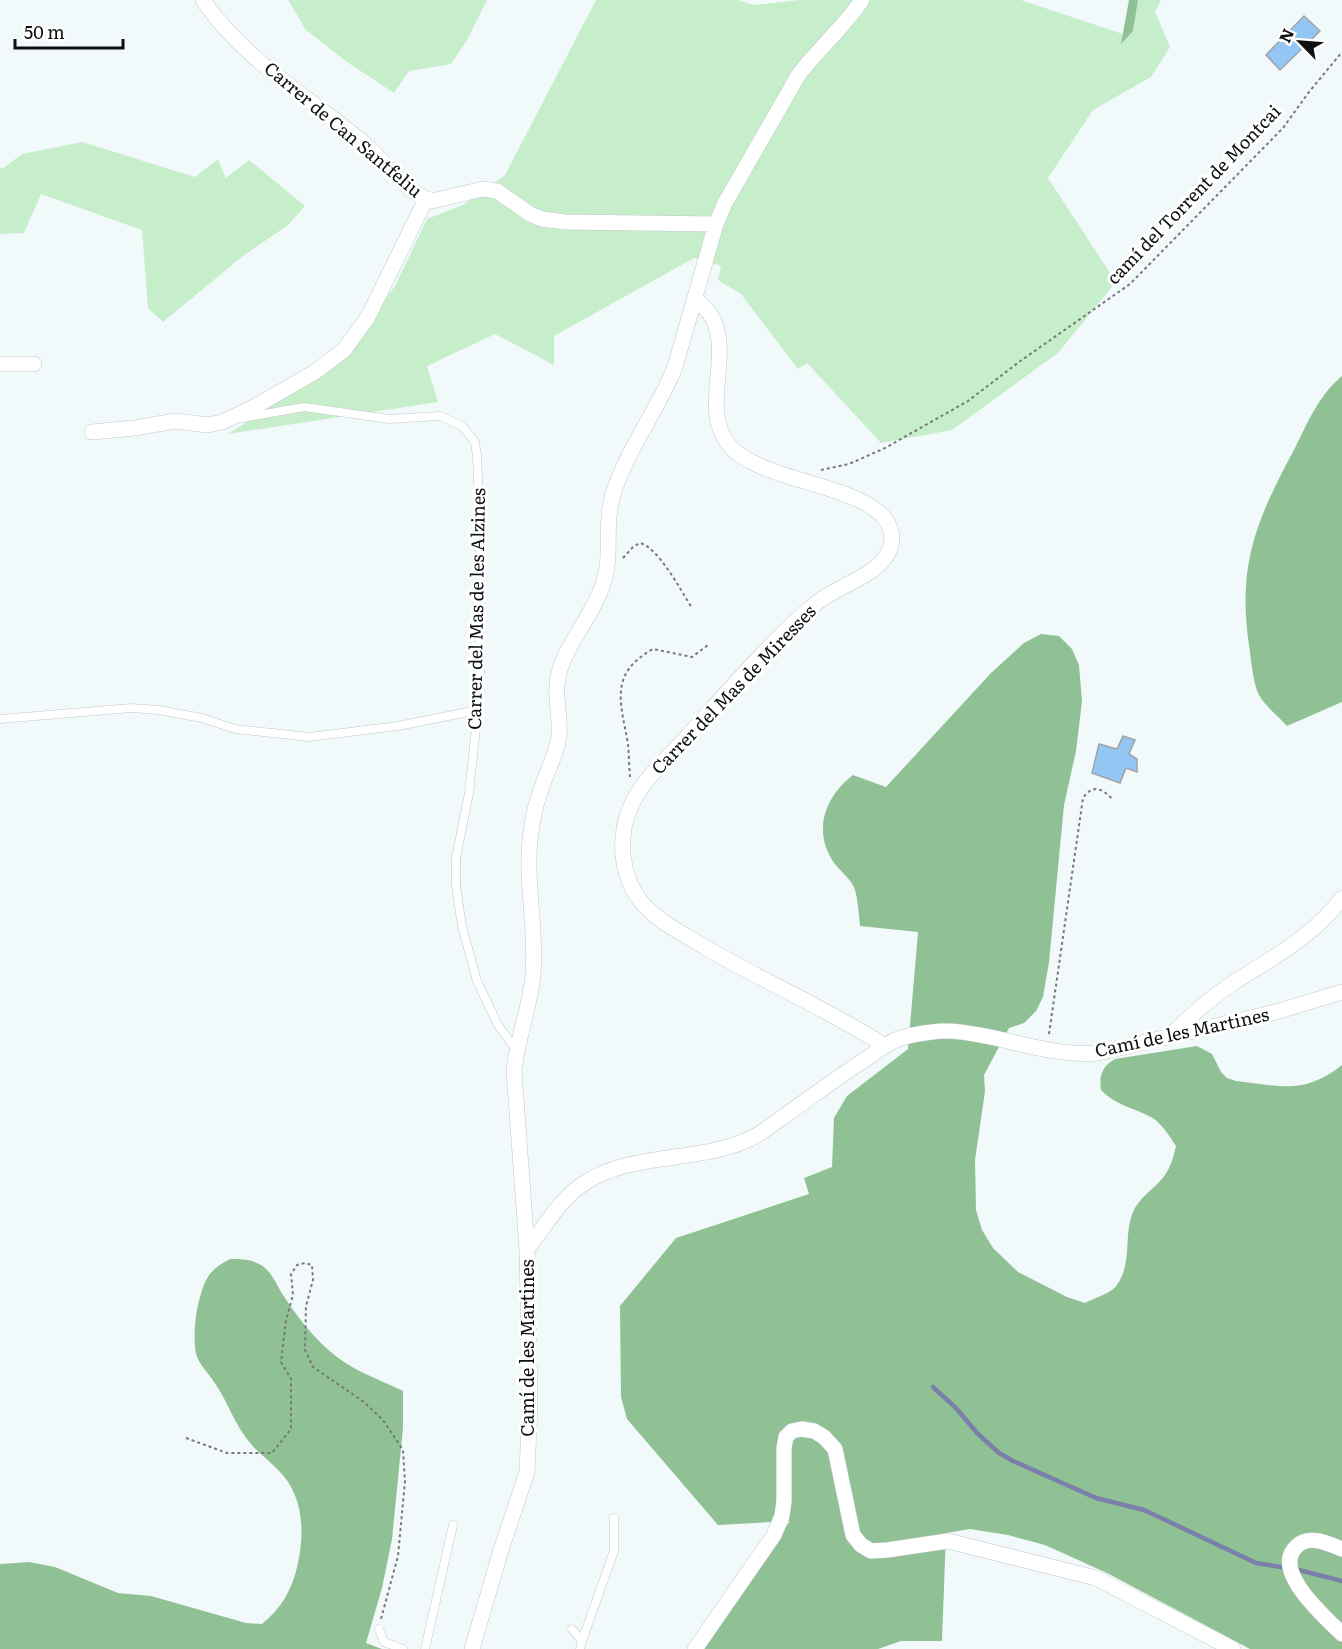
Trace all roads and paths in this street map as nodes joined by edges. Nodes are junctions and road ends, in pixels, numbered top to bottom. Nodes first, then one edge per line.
1 (203, 0) edge
2 (861, 0) edge
3 (1342, 52) edge
4 (426, 199) junction
5 (716, 224) junction
6 (695, 298) junction
7 (0, 364) edge
8 (34, 364) dead end
9 (234, 417) junction
10 (92, 432) dead end
11 (800, 479) junction
12 (605, 580) junction
13 (692, 608) dead end
14 (708, 645) dead end
15 (478, 710) junction
16 (0, 719) edge
17 (1113, 800) dead end
18 (633, 801) junction
19 (1342, 898) edge
20 (1342, 992) edge
21 (1170, 1036) junction
22 (885, 1046) junction
23 (1047, 1049) junction
24 (516, 1050) junction
25 (528, 1249) junction
26 (186, 1438) dead end
27 (614, 1518) dead end
28 (453, 1525) dead end
29 (1342, 1549) edge
30 (379, 1629) joint
31 (572, 1629) dead end
32 (1342, 1634) edge
33 (581, 1645) edge
34 (403, 1649) edge
35 (425, 1649) edge
36 (472, 1649) edge
37 (695, 1649) edge
38 (1233, 1649) edge

1 - 4 street, Carrer de Can Santfeliu
2 - 5 street
3 - 11 path, camí del Torrent de Montcai
4 - 5 street, Carrer de Can Santfeliu
4 - 9 street
5 - 6 street
6 - 11 street, Carrer del Mas de Miresses
6 - 12 street
7 - 8 street
9 - 10 street
9 - 15 lane, Carrer del Mas de les Alzines
11 - 18 street, Carrer del Mas de Miresses
12 - 13 path
12 - 24 street
14 - 18 path
15 - 16 lane
15 - 24 lane, Carrer del Mas de les Alzines
17 - 23 path
18 - 22 street, Carrer del Mas de Miresses
19 - 21 street
20 - 21 street, Camí de les Martines
21 - 23 street, Camí de les Martines
22 - 23 street, Camí de les Martines
22 - 25 street, Camí de les Martines
24 - 25 street
25 - 36 street, Camí de les Martines
26 - 30 path
27 - 33 lane
28 - 35 lane
29 - 32 street
30 - 34 lane
31 - 33 lane
37 - 38 street

